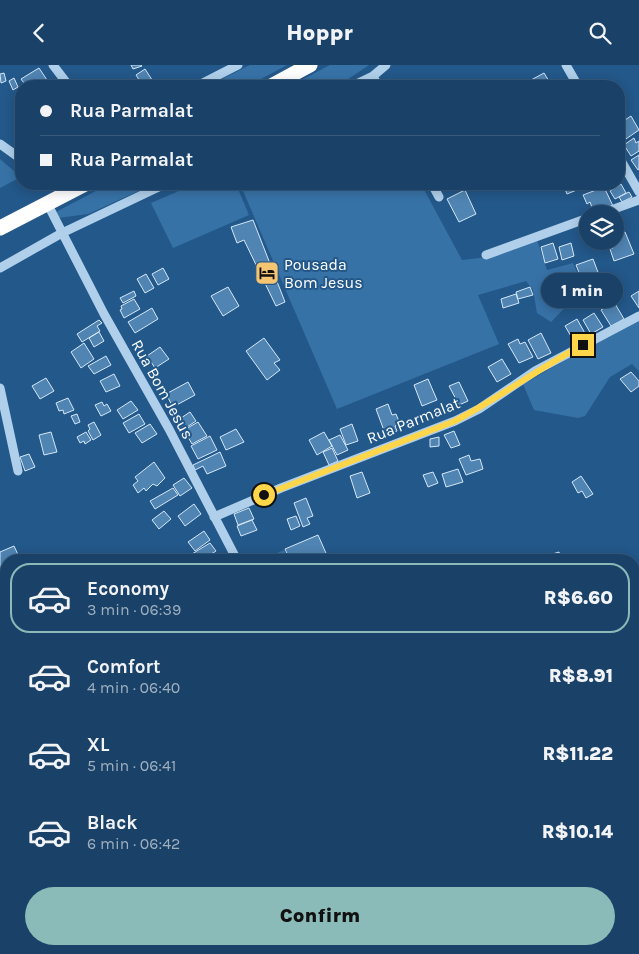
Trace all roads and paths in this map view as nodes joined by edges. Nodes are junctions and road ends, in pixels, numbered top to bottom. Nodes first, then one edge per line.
1 (53, 65) edge
2 (238, 65) edge
3 (310, 65) edge
4 (386, 65) edge
5 (566, 65) edge
6 (373, 76) junction
7 (64, 80) edge
8 (208, 80) edge
9 (282, 80) edge
10 (365, 80) edge
11 (375, 80) edge
12 (575, 80) edge
13 (0, 144) edge
14 (15, 155) edge
15 (625, 168) edge
16 (61, 190) edge
17 (152, 190) edge
18 (435, 190) edge
19 (639, 192) edge
20 (439, 197) dead end
21 (639, 199) edge
22 (47, 203) junction
23 (623, 205) edge
24 (579, 221) edge
25 (0, 228) edge
26 (62, 233) junction
27 (486, 255) dead end
28 (0, 268) edge
29 (639, 315) edge
30 (0, 388) edge
31 (18, 471) dead end
32 (214, 517) junction
33 (234, 554) edge

1 - 7 street
2 - 8 street
3 - 9 highway
4 - 6 street
5 - 12 street
6 - 10 street
6 - 11 street
13 - 14 street
15 - 19 street
16 - 22 highway
17 - 26 street
18 - 20 street
21 - 23 street
22 - 25 highway
22 - 26 street, Rua Bom Jesus
24 - 27 street
26 - 28 street
26 - 32 street, Rua Bom Jesus
29 - 32 street, Rua Parmalat
30 - 31 street
32 - 33 street, Rua Bom Jesus

